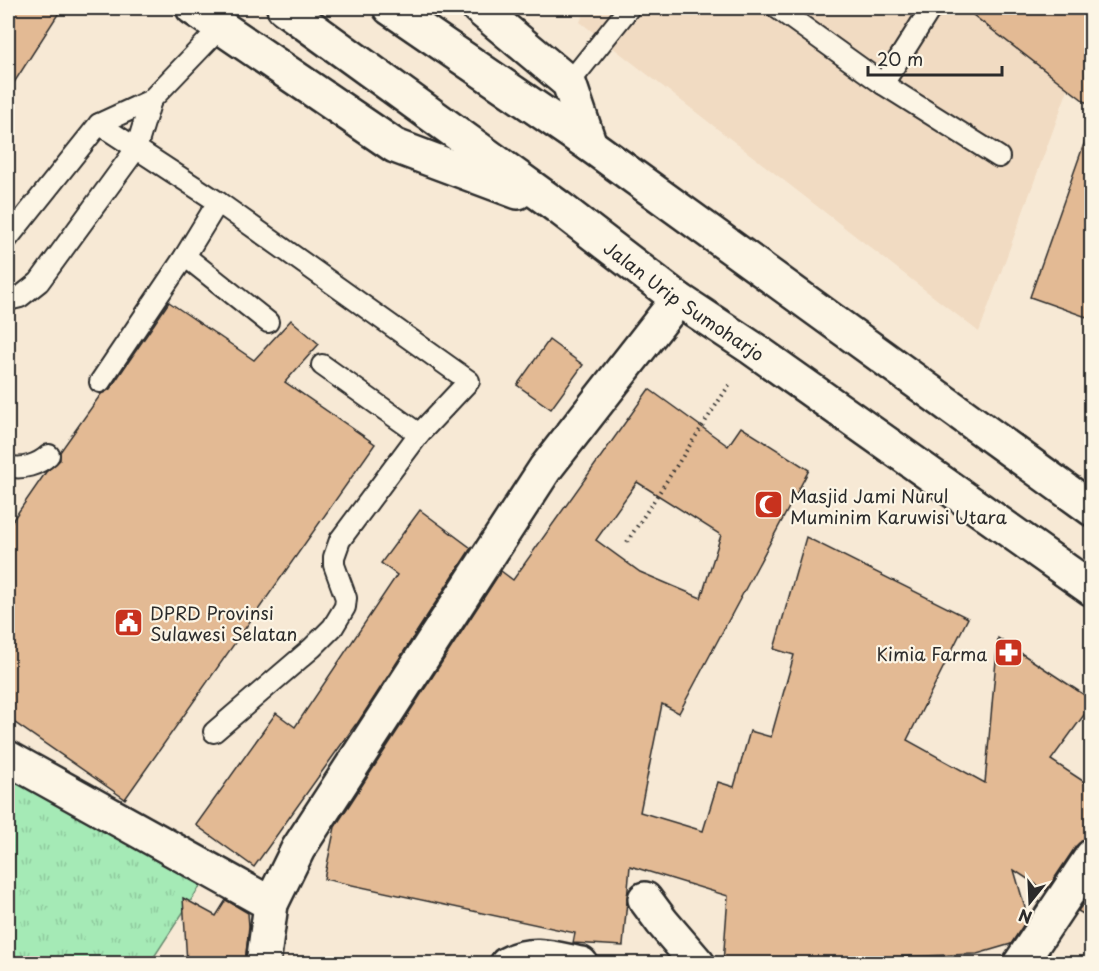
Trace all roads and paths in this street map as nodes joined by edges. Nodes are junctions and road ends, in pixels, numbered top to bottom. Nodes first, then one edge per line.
1 (192, 8) edge
2 (284, 8) edge
3 (390, 8) edge
4 (480, 8) edge
5 (629, 8) edge
6 (777, 8) edge
7 (931, 8) edge
8 (221, 27) junction
9 (569, 83) junction
10 (883, 84) junction
11 (151, 100) junction
12 (99, 124) junction
13 (590, 145) junction
14 (136, 149) junction
15 (999, 157) dead end
16 (218, 202) junction
17 (557, 206) junction
18 (8, 238) edge
19 (185, 256) junction
20 (678, 299) junction
21 (8, 300) edge
22 (268, 322) dead end
23 (752, 348) junction
24 (322, 364) dead end
25 (100, 382) dead end
26 (419, 434) junction
27 (49, 455) dead end
28 (8, 466) edge
29 (1092, 509) edge
30 (627, 542) dead end
31 (1092, 589) edge
32 (214, 732) dead end
33 (8, 758) edge
34 (1092, 856) edge
35 (645, 899) dead end
36 (271, 904) junction
37 (263, 963) edge
38 (507, 963) edge
39 (581, 963) edge
40 (698, 963) edge
41 (1020, 963) edge

1 - 8 main road
2 - 17 main road, Jalan Urip Sumoharjo
3 - 13 main road
4 - 9 main road
5 - 9 lane
6 - 10 lane
7 - 10 lane
8 - 11 lane
8 - 17 main road
9 - 13 main road
10 - 15 lane
11 - 12 lane
11 - 14 lane
12 - 14 lane
12 - 18 lane
13 - 29 main road
14 - 16 lane
14 - 21 lane
16 - 19 lane
16 - 26 lane
17 - 20 main road, Jalan Urip Sumoharjo
19 - 22 lane
19 - 25 lane
20 - 23 main road, Jalan Urip Sumoharjo
20 - 36 main road
23 - 30 path
23 - 31 main road, Jalan Urip Sumoharjo
24 - 26 lane
26 - 32 lane
27 - 28 lane
33 - 36 main road
34 - 41 main road
35 - 40 main road
36 - 37 main road
38 - 39 main road

